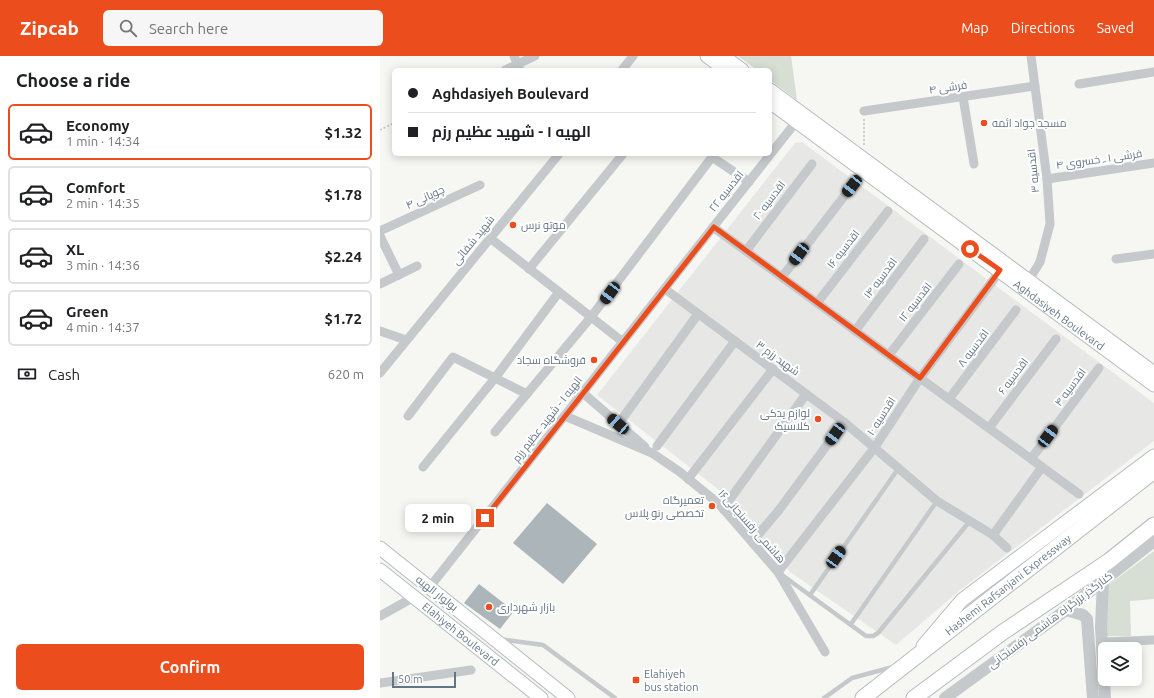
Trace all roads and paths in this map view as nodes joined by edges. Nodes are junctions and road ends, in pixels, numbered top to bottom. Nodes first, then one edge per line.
1 (535, 56) edge
2 (633, 56) edge
3 (707, 56) edge
4 (723, 56) edge
5 (1031, 56) edge
6 (517, 63) edge
7 (624, 68) edge
8 (723, 68) edge
9 (739, 68) edge
10 (1154, 72) edge
11 (1079, 84) dead end
12 (1035, 86) junction
13 (772, 92) edge
14 (963, 97) junction
15 (772, 103) edge
16 (864, 111) joint
17 (799, 118) junction
18 (392, 124) edge
19 (380, 130) edge
20 (772, 153) edge
21 (557, 156) edge
22 (621, 156) edge
23 (769, 156) edge
24 (864, 159) junction
25 (1154, 163) edge
26 (812, 164) dead end
27 (974, 164) dead end
28 (1047, 179) junction
29 (749, 182) junction
30 (480, 185) dead end
31 (852, 186) dead end
32 (888, 211) dead end
33 (714, 227) junction
34 (380, 231) edge
35 (380, 236) edge
36 (490, 238) junction
37 (924, 239) dead end
38 (746, 251) junction
39 (1154, 254) edge
40 (1116, 259) dead end
41 (959, 264) dead end
42 (418, 266) dead end
43 (529, 269) junction
44 (1000, 270) junction
45 (399, 275) junction
46 (782, 277) junction
47 (1029, 280) junction
48 (380, 284) edge
49 (665, 289) junction
50 (558, 292) junction
51 (817, 303) junction
52 (1016, 310) dead end
53 (698, 314) junction
54 (591, 317) junction
55 (855, 330) junction
56 (380, 331) edge
57 (1056, 339) dead end
58 (406, 340) junction
59 (734, 341) junction
60 (624, 342) junction
61 (889, 355) junction
62 (1099, 368) dead end
63 (772, 369) junction
64 (380, 373) edge
65 (1154, 373) edge
66 (495, 378) junction
67 (920, 378) junction
68 (1154, 385) edge
69 (583, 393) junction
70 (527, 394) junction
71 (806, 394) junction
72 (949, 400) junction
73 (408, 416) dead end
74 (565, 416) junction
75 (622, 419) dead end
76 (844, 422) junction
77 (989, 428) junction
78 (494, 432) dead end
79 (875, 448) junction
80 (654, 450) junction
81 (1154, 456) edge
82 (1031, 459) junction
83 (423, 467) dead end
84 (1042, 467) junction
85 (898, 469) junction
86 (1154, 471) edge
87 (688, 479) junction
88 (1079, 494) dead end
89 (937, 501) junction
90 (723, 509) junction
91 (969, 522) junction
92 (1154, 525) edge
93 (993, 535) junction
94 (1154, 541) edge
95 (752, 542) junction
96 (380, 548) edge
97 (1007, 548) dead end
98 (380, 570) edge
99 (778, 572) junction
100 (1103, 581) junction
101 (430, 588) junction
102 (810, 595) junction
103 (414, 597) junction
104 (1066, 610) junction
105 (380, 616) edge
106 (850, 624) junction
107 (1089, 627) junction
108 (1102, 627) junction
109 (1003, 632) junction
110 (494, 638) junction
111 (1154, 640) edge
112 (1103, 642) joint
113 (825, 652) dead end
114 (908, 664) junction
115 (471, 670) dead end
116 (380, 683) edge
117 (1105, 686) edge
118 (541, 698) edge
119 (568, 698) edge
120 (616, 698) edge
121 (824, 698) edge
122 (863, 698) edge
123 (914, 698) edge
124 (931, 698) edge
125 (946, 698) edge
126 (1093, 698) edge
127 (1105, 698) edge

1 - 6 street
2 - 7 street
3 - 8 main road
4 - 9 main road
5 - 12 street, اقدسیه ۳
10 - 11 street
12 - 14 street, فرشی ۴
12 - 28 street, اقدسیه ۳
13 - 17 main road, Aghdasiyeh Boulevard
14 - 16 street, فرشی ۴
14 - 27 street
15 - 17 main road, Aghdasiyeh Boulevard
16 - 24 path
17 - 20 street, اقدسیه ۲۲
17 - 24 main road, Aghdasiyeh Boulevard
17 - 44 main road, Aghdasiyeh Boulevard
18 - 19 path
21 - 36 street, شهید شفائی
22 - 43 street
23 - 29 street, اقدسیه ۲۲
24 - 47 main road, Aghdasiyeh Boulevard
25 - 28 street, فرشی ۱ ـ خسروی ۴
26 - 38 street, اقدسیه ۲۰
28 - 47 street, اقدسیه ۳
29 - 33 street, اقدسیه ۲۲
29 - 54 street
30 - 34 street, چوپانی ۴
31 - 46 street
32 - 51 street, اقدسیه ۱۶
33 - 38 street
33 - 49 street, الهیه ۱ - شهید عظیم رزم
35 - 45 street
36 - 43 street
36 - 58 street, شهید شفائی
37 - 55 street, اقدسیه ۱۴
38 - 46 street
39 - 40 street
41 - 61 street, اقدسیه ۱۲
42 - 45 street
43 - 50 street
44 - 67 street, اقدسیه ۱۰
44 - 68 main road, Aghdasiyeh Boulevard
45 - 48 street
46 - 51 street
47 - 65 main road, Aghdasiyeh Boulevard
49 - 53 street, شهید رزم ۳
49 - 60 street, الهیه ۱ - شهید عظیم رزم
50 - 54 street
50 - 66 street
51 - 55 street
52 - 72 street, اقدسیه ۸
53 - 59 street, شهید رزم ۳
53 - 75 street
54 - 60 street
54 - 70 street
55 - 61 street
56 - 58 street
57 - 77 street, اقدسیه ۶
58 - 64 street, شهید شفائی
59 - 63 street, شهید رزم ۳
59 - 80 street
60 - 69 street, الهیه ۱ - شهید عظیم رزم
61 - 67 street
62 - 82 street, اقدسیه ۴
63 - 71 street, شهید رزم ۳
63 - 87 street
66 - 70 street
66 - 73 street
66 - 83 street
67 - 72 street
67 - 79 street, اقدسیه ۱۰
69 - 74 street, الهیه ۱ - شهید عظیم رزم
69 - 80 street
70 - 78 street
71 - 76 street, شهید رزم ۳
71 - 90 street
72 - 77 street
74 - 80 street, هاشمی رفسنجانی۱۶
74 - 101 street, الهیه ۱ - شهید عظیم رزم
76 - 79 street, شهید رزم ۳
76 - 95 street
77 - 82 street
79 - 85 street, شهید رزم ۳
79 - 99 street, اقدسیه ۱۰
80 - 87 street, هاشمی رفسنجانی۱۶
81 - 114 main road
82 - 84 street
84 - 88 street
84 - 93 street
85 - 89 street, شهید رزم ۳
85 - 102 lane
86 - 114 highway, Hashemi Rafsanjani Expressway
87 - 90 street, هاشمی رفسنجانی۱۶
89 - 91 street, شهید رزم ۳
89 - 106 lane
90 - 95 street, هاشمی رفسنجانی۱۶
91 - 93 street, شهید رزم ۳
91 - 106 lane
92 - 109 highway
93 - 97 street, شهید رزم ۳
94 - 100 street, کنارگذر بزرگراه هاشمی رفسنجانی
95 - 99 street, هاشمی رفسنجانی۱۶
96 - 101 main road, بولوار الهیه
98 - 103 main road, Elahiyeh Boulevard
99 - 102 lane
99 - 113 street, هاشمی رفسنجانی۱۶
100 - 104 street, کنارگذر بزرگراه هاشمی رفسنجانی
100 - 108 street
101 - 110 main road, بولوار الهیه
102 - 106 lane
103 - 105 street
103 - 118 main road, Elahiyeh Boulevard
104 - 107 street
104 - 125 street, کنارگذر بزرگراه هاشمی رفسنجانی
107 - 108 street
107 - 126 street
108 - 112 street
109 - 123 highway
109 - 124 highway
110 - 119 main road, Elahiyeh Boulevard
110 - 120 lane
111 - 112 street
114 - 121 lane
114 - 122 highway, Hashemi Rafsanjani Expressway
115 - 116 street
117 - 127 street

